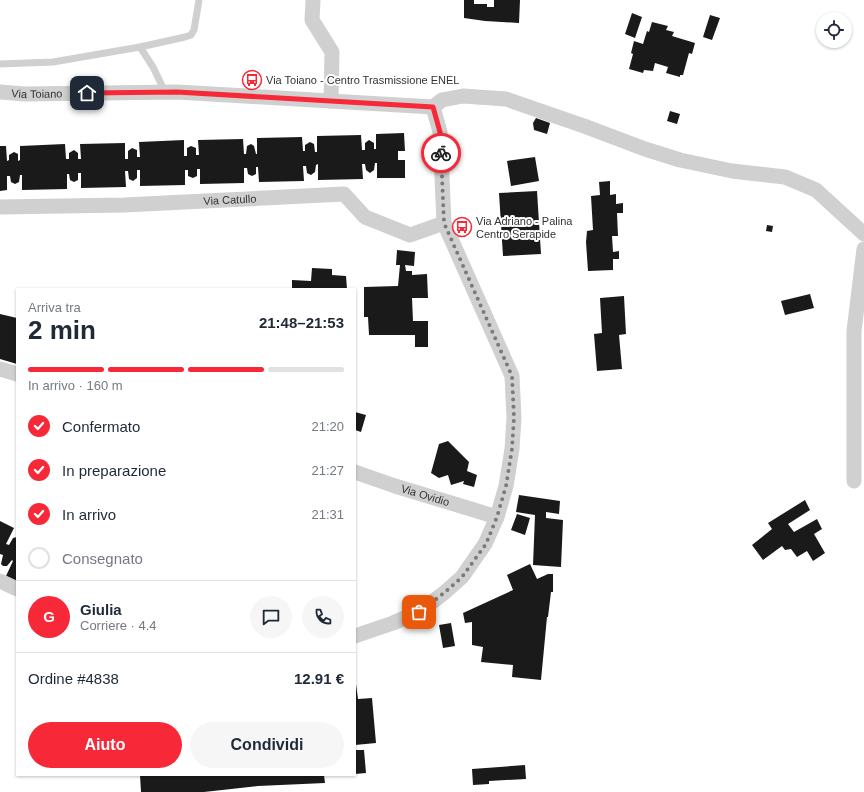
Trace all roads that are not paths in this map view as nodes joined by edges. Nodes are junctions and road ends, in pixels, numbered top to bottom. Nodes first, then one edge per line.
1 (199, 0) edge
2 (313, 0) edge
3 (140, 48) junction
4 (0, 64) edge
5 (0, 92) edge
6 (165, 92) junction
7 (331, 101) junction
8 (433, 107) junction
9 (0, 207) edge
10 (444, 223) junction
11 (864, 234) edge
12 (864, 249) edge
13 (0, 369) edge
14 (16, 374) edge
15 (356, 472) edge
16 (854, 481) dead end
17 (497, 517) junction
18 (0, 581) edge
19 (16, 589) edge
20 (356, 636) edge

1 - 3 lane
2 - 7 street
3 - 4 lane
3 - 6 lane
5 - 6 street, Via Toiano
6 - 7 street, Via Toiano
7 - 8 street, Via Toiano
8 - 10 street
8 - 11 street
9 - 10 street, Via Catullo
10 - 17 street
12 - 16 street
13 - 14 street
15 - 17 street, Via Ovidio
17 - 20 street
18 - 19 street

